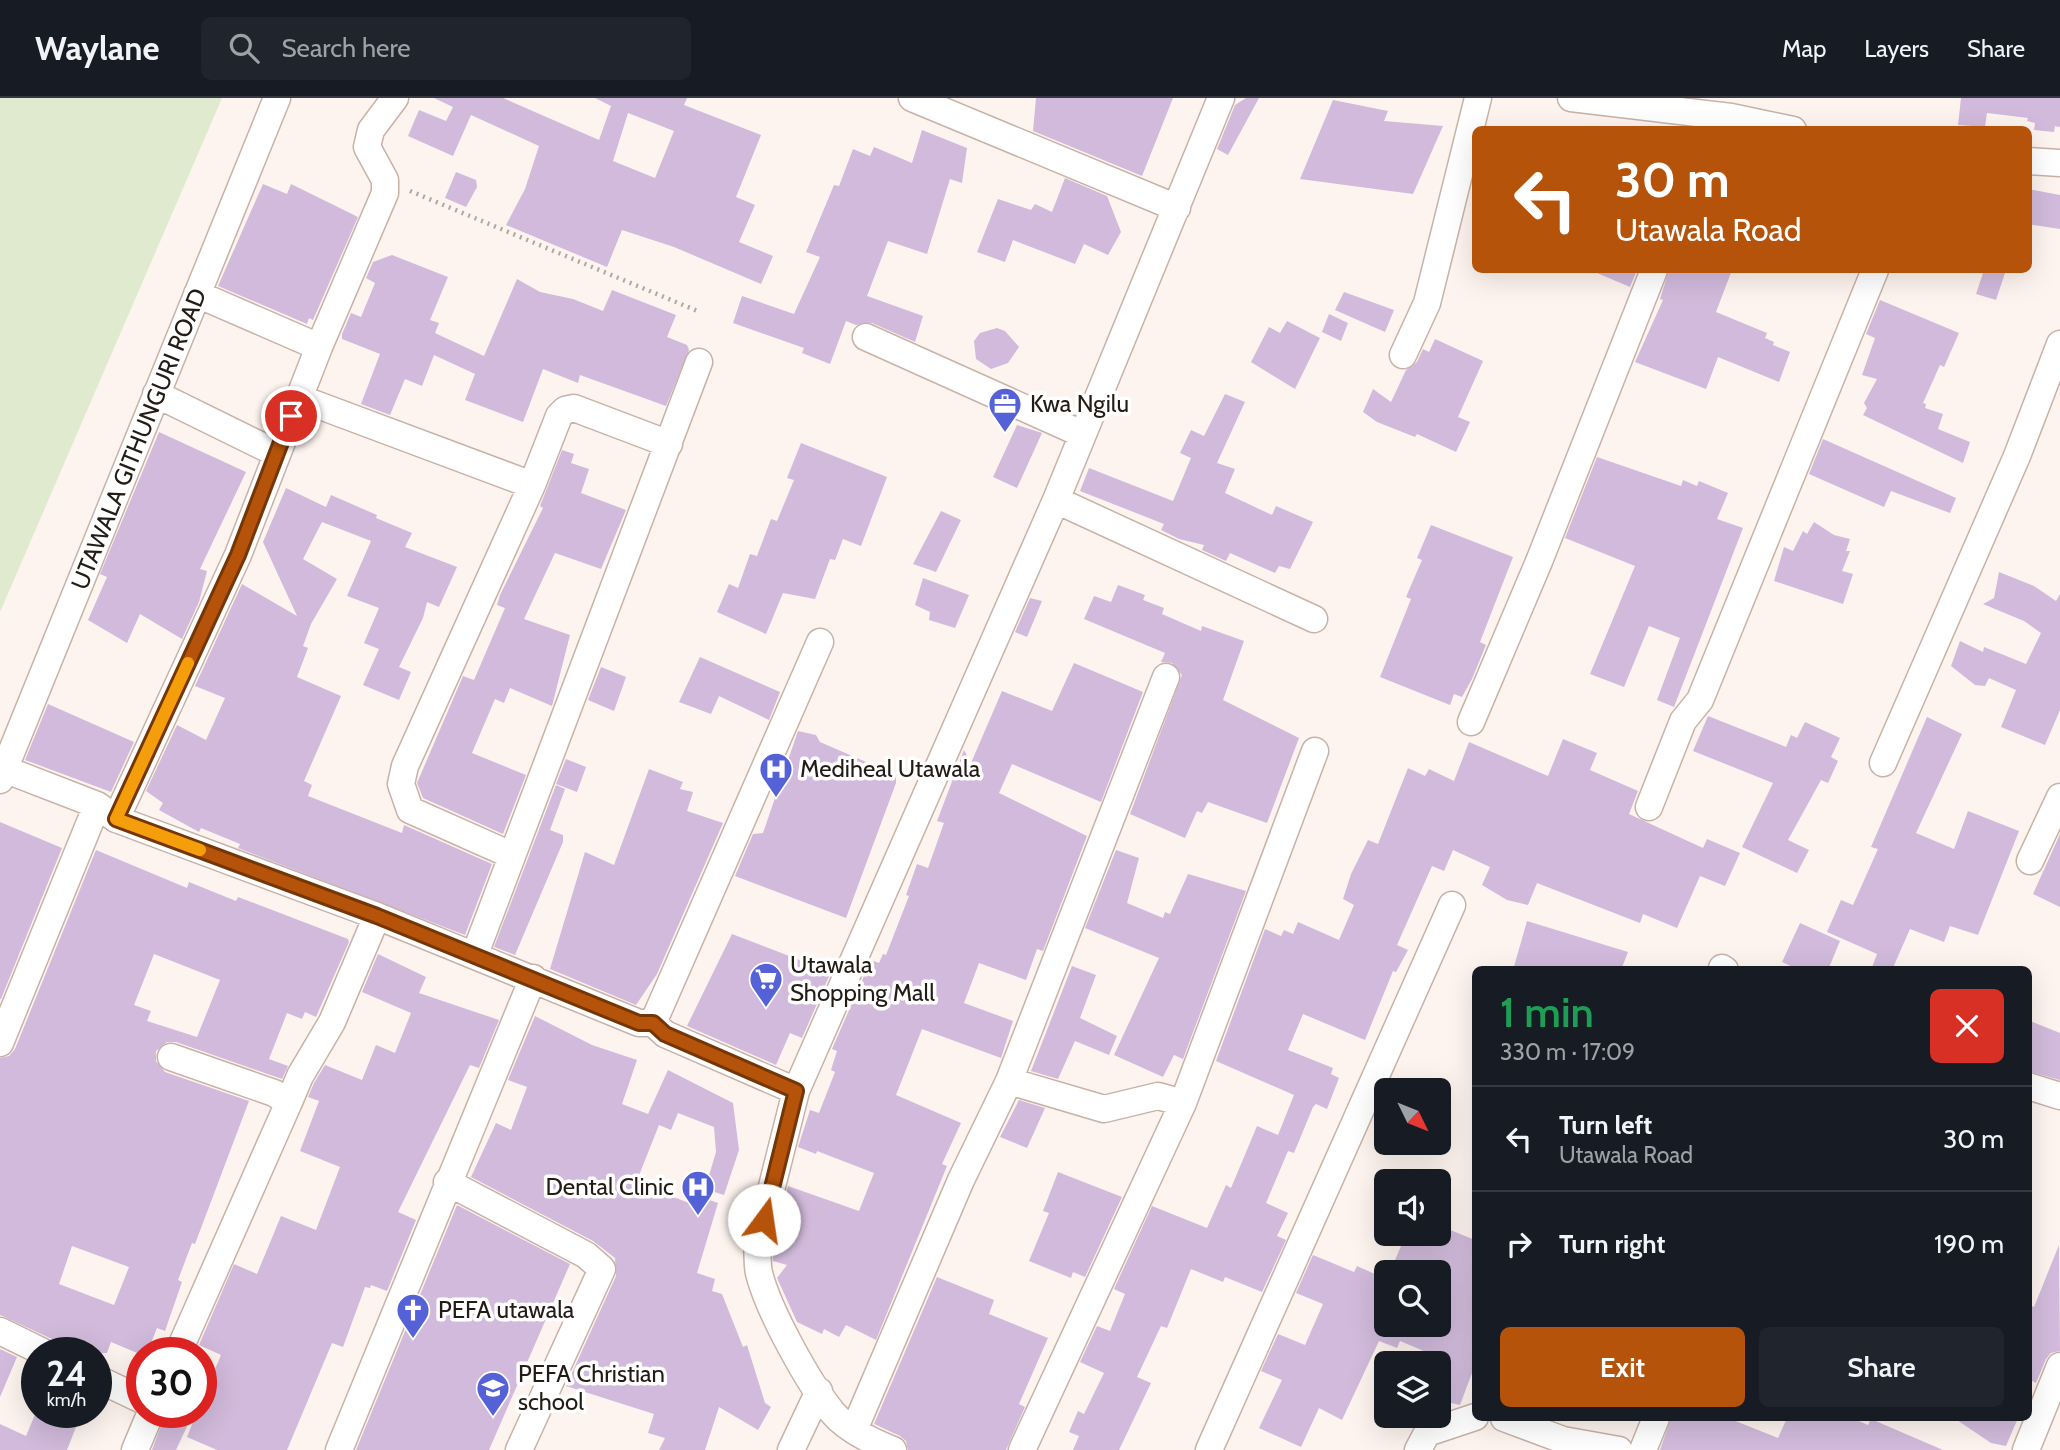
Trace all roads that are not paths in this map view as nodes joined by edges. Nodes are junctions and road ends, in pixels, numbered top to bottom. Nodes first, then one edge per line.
1 (277, 98) edge
2 (395, 98) edge
3 (912, 98) edge
4 (1221, 98) edge
5 (1478, 98) edge
6 (1571, 98) edge
7 (1722, 115) edge
8 (1774, 126) edge
9 (2032, 161) edge
10 (2060, 163) edge
11 (1177, 208) junction
12 (1653, 273) edge
13 (1874, 273) edge
14 (197, 294) junction
15 (866, 337) dead end
16 (2060, 344) edge
17 (319, 347) junction
18 (1404, 355) dead end
19 (699, 362) dead end
20 (156, 394) junction
21 (299, 398) junction
22 (1082, 434) junction
23 (669, 444) junction
24 (276, 453) junction
25 (532, 485) junction
26 (1056, 500) junction
27 (1314, 619) dead end
28 (820, 642) dead end
29 (1166, 677) dead end
30 (1471, 722) dead end
31 (1315, 751) dead end
32 (1883, 763) dead end
33 (2, 774) edge
34 (2060, 797) edge
35 (1649, 807) dead end
36 (106, 812) junction
37 (511, 855) junction
38 (2031, 861) dead end
39 (1452, 905) dead end
40 (377, 916) junction
41 (475, 954) junction
42 (533, 978) junction
43 (653, 1023) junction
44 (0, 1043) edge
45 (172, 1058) dead end
46 (1009, 1081) junction
47 (2032, 1087) edge
48 (796, 1091) junction
49 (2060, 1096) edge
50 (289, 1102) junction
51 (1183, 1102) junction
52 (447, 1182) junction
53 (0, 1331) edge
54 (185, 1337) edge
55 (21, 1341) edge
56 (2060, 1366) edge
57 (819, 1391) junction
58 (1472, 1418) edge
59 (1512, 1421) edge
60 (1655, 1421) edge
61 (144, 1428) edge
62 (854, 1430) junction
63 (135, 1450) edge
64 (339, 1450) edge
65 (519, 1450) edge
66 (791, 1450) edge
67 (893, 1450) edge
68 (1022, 1450) edge
69 (1209, 1450) edge
70 (1418, 1450) edge
71 (1619, 1450) edge
72 (1643, 1450) edge
73 (2026, 1450) edge

1 - 14 street, UTAWALA GITHUNGURI ROAD
2 - 17 street
3 - 11 street
4 - 11 street
5 - 18 street
6 - 7 street
7 - 8 street
9 - 10 street
11 - 22 street
12 - 30 street
13 - 35 street
14 - 17 street
14 - 20 street, UTAWALA GITHUNGURI ROAD
15 - 22 street
16 - 32 street
17 - 21 street
19 - 23 street
20 - 24 street
20 - 33 street, UTAWALA GITHUNGURI ROAD
21 - 24 street
21 - 25 street
22 - 26 street
23 - 25 street
23 - 37 street
24 - 36 street
25 - 37 street
26 - 27 street
26 - 48 street
28 - 43 street
29 - 46 street
31 - 51 street
33 - 36 street
34 - 38 street
36 - 40 street
36 - 44 street
37 - 41 street
39 - 69 street
40 - 41 street
40 - 50 street
41 - 42 street
42 - 43 street
42 - 52 street
43 - 48 street
45 - 50 street
46 - 51 street
46 - 62 street
47 - 49 street
48 - 57 street
50 - 54 street
51 - 68 street
52 - 64 street
52 - 65 street
53 - 55 street
56 - 73 street
57 - 62 street
57 - 66 street
58 - 70 street
59 - 71 street
60 - 72 street
61 - 63 street
62 - 67 street

